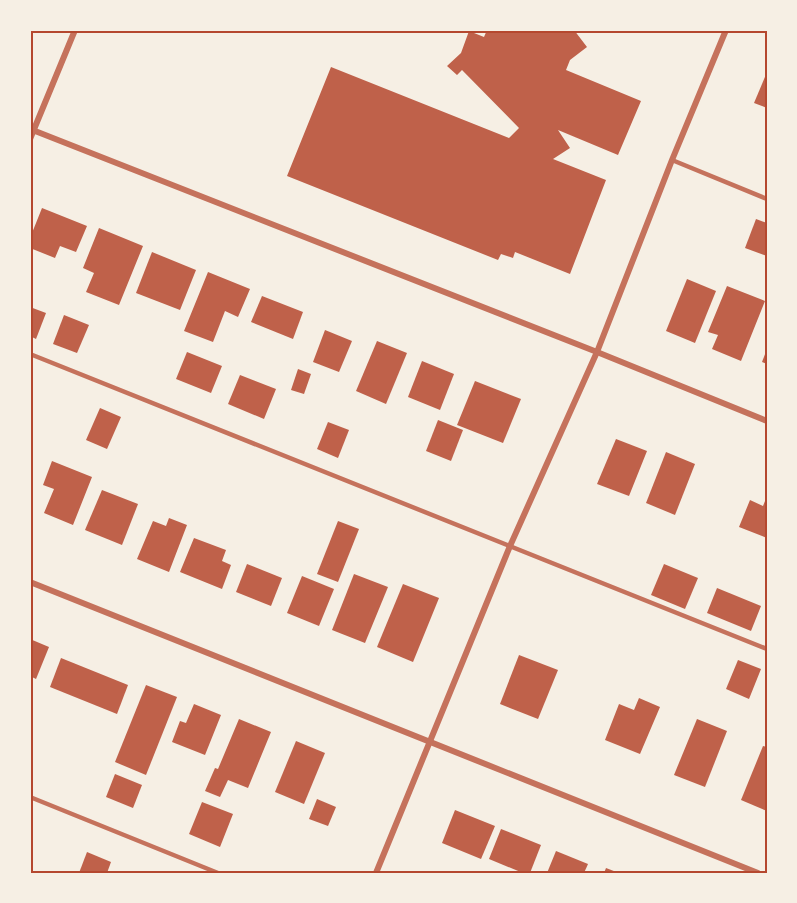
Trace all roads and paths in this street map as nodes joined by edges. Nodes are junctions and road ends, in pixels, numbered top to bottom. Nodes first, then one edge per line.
1 (75, 30) edge
2 (726, 30) edge
3 (32, 130) edge
4 (30, 139) edge
5 (672, 160) junction
6 (767, 199) edge
7 (597, 352) junction
8 (30, 354) edge
9 (767, 422) edge
10 (510, 546) junction
11 (30, 582) edge
12 (767, 649) edge
13 (429, 743) junction
14 (30, 797) edge
15 (218, 873) edge
16 (376, 873) edge
17 (758, 873) edge

1 - 3 street
2 - 5 street
3 - 4 street
3 - 7 street
5 - 6 lane
5 - 7 street
7 - 9 street
7 - 10 street
8 - 10 lane
10 - 12 lane
10 - 13 street
11 - 13 street
13 - 16 street
13 - 17 street
14 - 15 lane

